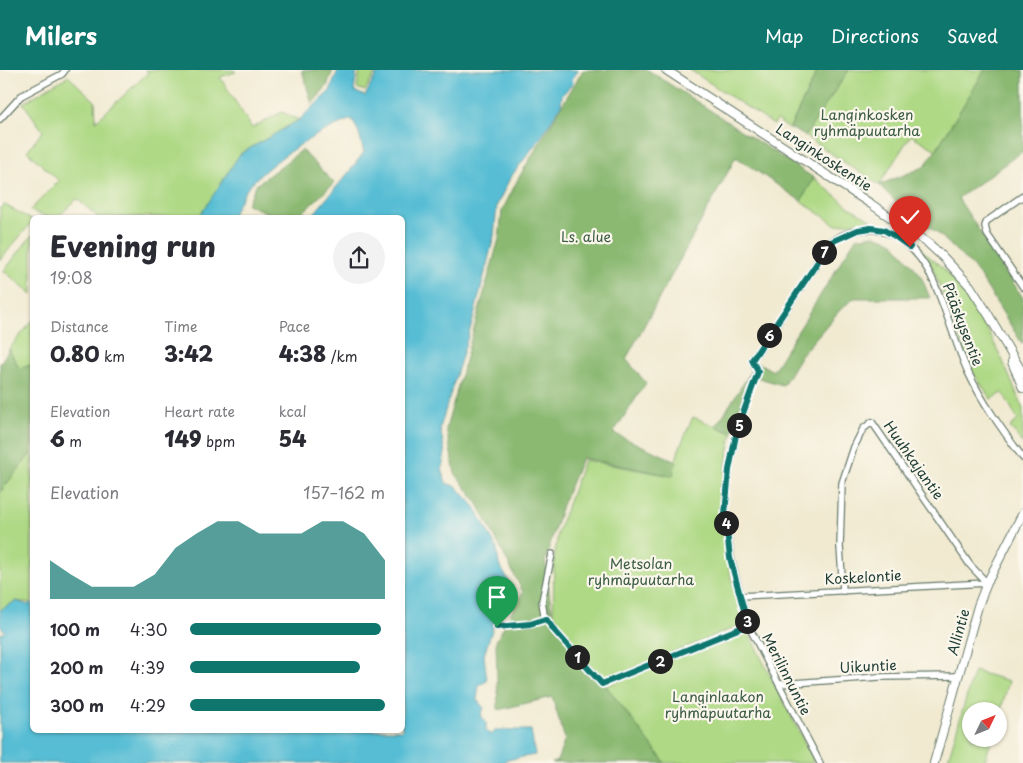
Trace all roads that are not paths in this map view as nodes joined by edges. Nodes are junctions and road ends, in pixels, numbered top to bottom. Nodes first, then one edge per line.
1 (65, 70) edge
2 (666, 70) edge
3 (0, 119) edge
4 (1023, 196) edge
5 (1021, 279) edge
6 (1023, 287) edge
7 (1008, 350) junction
8 (752, 360) joint
9 (1023, 374) edge
10 (1023, 388) edge
11 (1023, 458) edge
12 (1023, 513) edge
13 (552, 554) dead end
14 (987, 583) junction
15 (843, 591) junction
16 (740, 596) junction
17 (546, 619) junction
18 (748, 625) junction
19 (497, 627) dead end
20 (959, 676) junction
21 (779, 684) junction
22 (820, 763) edge
23 (934, 763) edge

1 - 3 street
2 - 7 street, Langinkoskentie
4 - 5 street
5 - 6 street
7 - 9 street, Langinkoskentie
7 - 10 street, Langinkoskentie
8 - 11 street, Pääskysentie
8 - 16 street, Merilinnuntie
12 - 14 street, Allintie
13 - 17 street
14 - 15 street, Koskelontie
14 - 15 street, Huuhkajantie
14 - 20 street, Allintie
15 - 16 street, Koskelontie
16 - 18 street, Merilinnuntie
17 - 18 street
17 - 19 street
18 - 21 street, Merilinnuntie
20 - 21 street, Uikuntie
20 - 23 street, Allintie
21 - 22 street, Merilinnuntie

